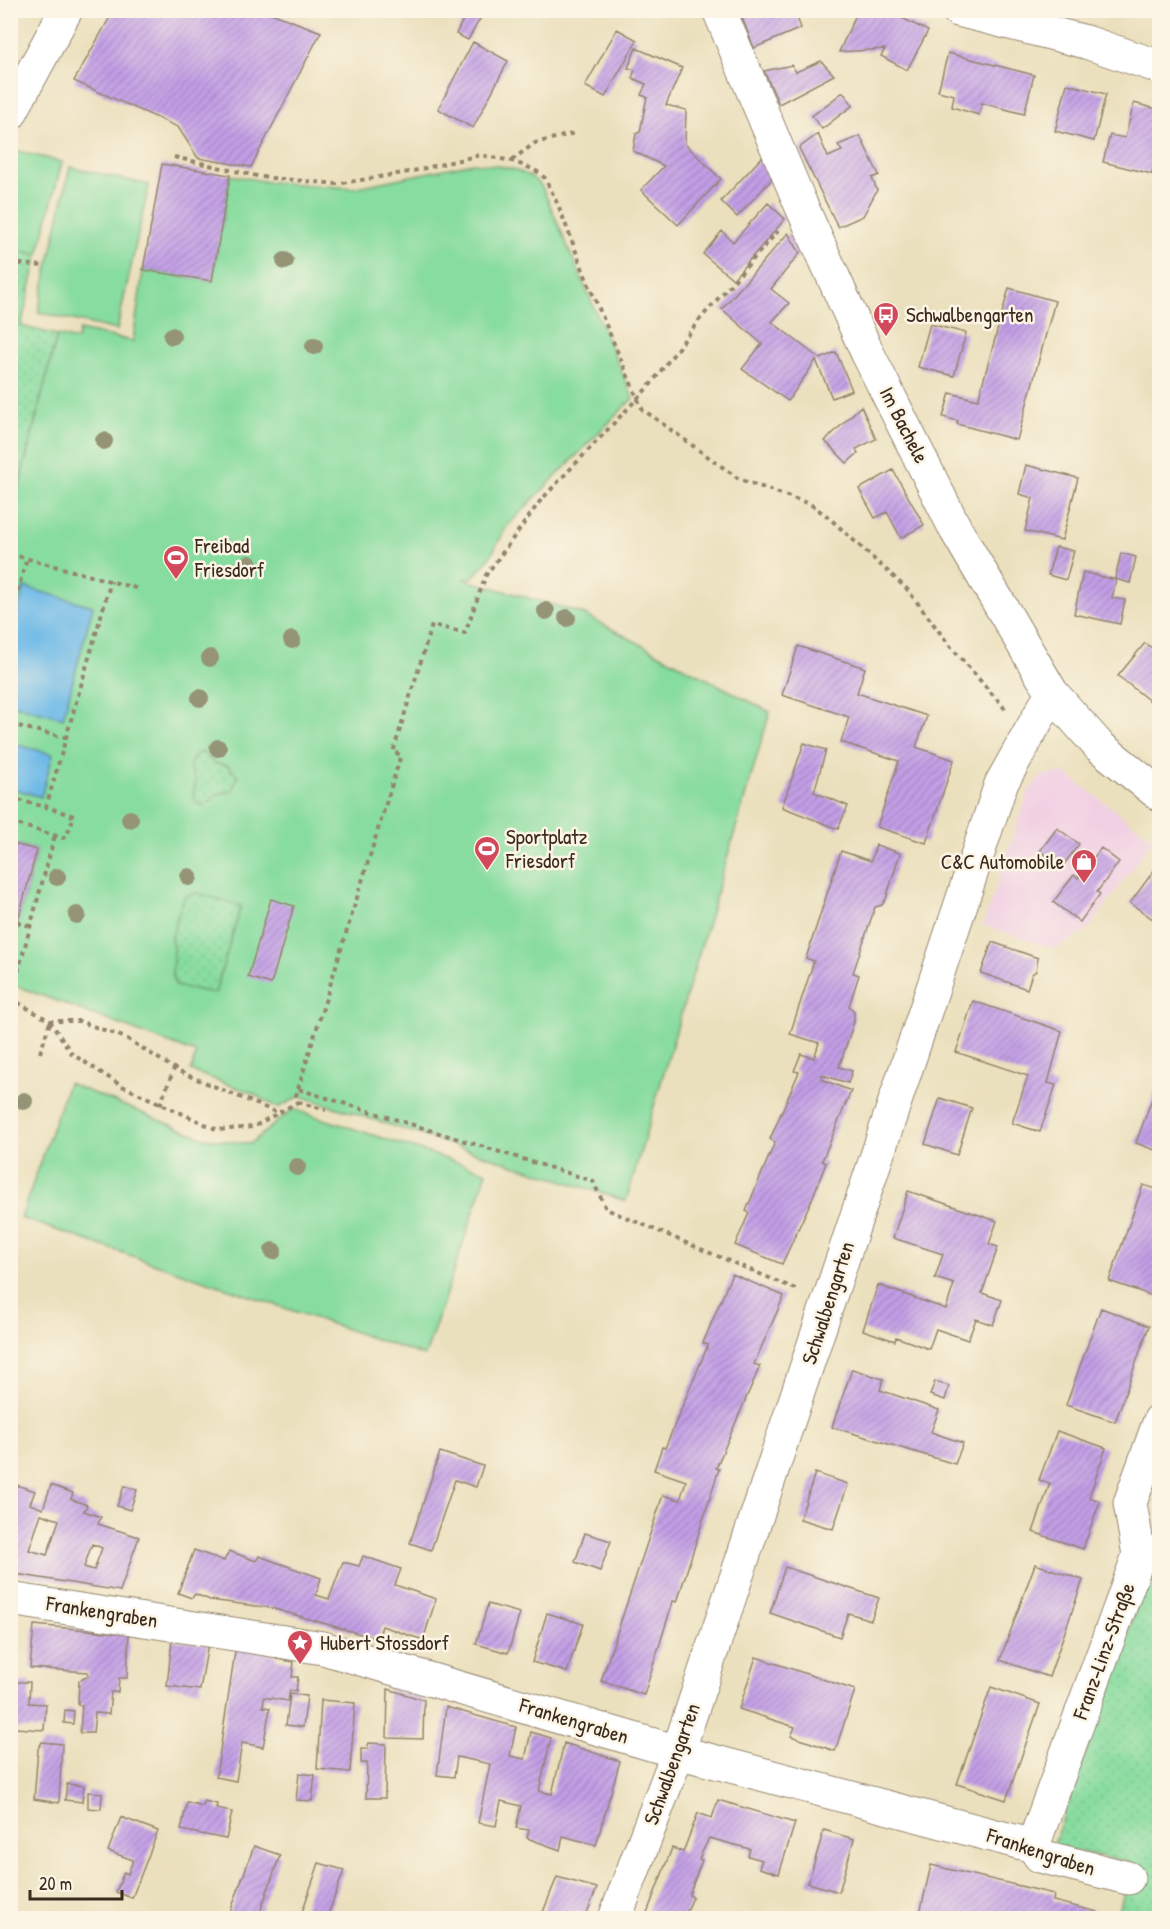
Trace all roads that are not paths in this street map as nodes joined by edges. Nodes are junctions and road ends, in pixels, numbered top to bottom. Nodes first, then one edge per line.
1 (66, 10) edge
2 (719, 10) edge
3 (958, 10) edge
4 (1160, 66) edge
5 (10, 114) edge
6 (1052, 693) junction
7 (1160, 795) edge
8 (1160, 1420) edge
9 (10, 1599) edge
10 (678, 1752) junction
11 (1033, 1846) junction
12 (1128, 1878) dead end
13 (615, 1918) edge

1 - 5 street
2 - 6 street, Im Bachele
3 - 4 street
6 - 7 street, Im Bachele
6 - 10 street, Schwalbengarten
8 - 11 street, Franz-Linz-Straße
9 - 10 street, Frankengraben
10 - 11 street, Frankengraben
10 - 13 street, Schwalbengarten
11 - 12 street, Frankengraben

